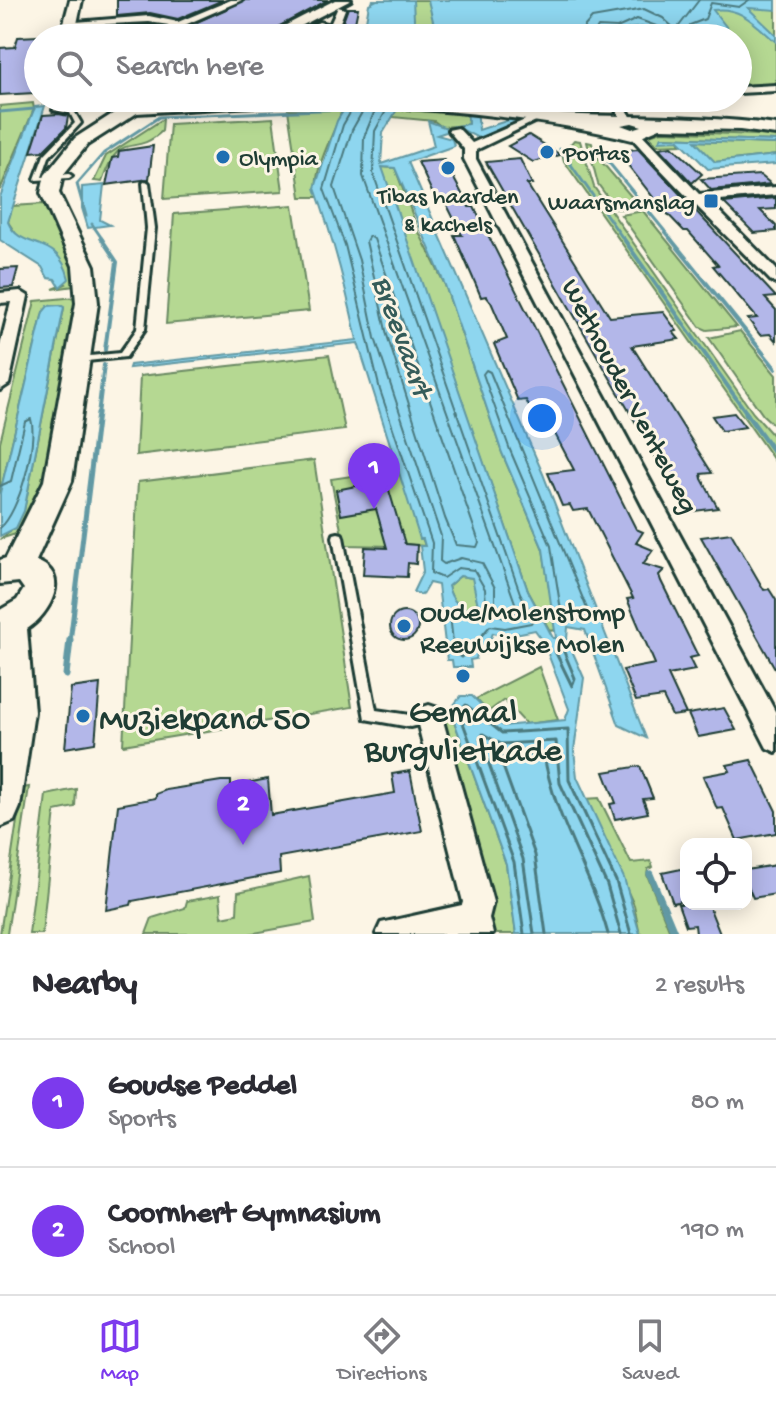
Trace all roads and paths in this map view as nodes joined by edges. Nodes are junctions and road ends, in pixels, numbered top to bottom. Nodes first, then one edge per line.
1 (76, 0) edge
2 (235, 0) edge
3 (340, 5) edge
4 (69, 23) joint
5 (317, 23) junction
6 (178, 24) edge
7 (184, 24) edge
8 (314, 24) edge
9 (776, 88) edge
10 (752, 89) edge
11 (76, 112) edge
12 (113, 112) edge
13 (130, 112) edge
14 (140, 112) edge
15 (506, 112) edge
16 (525, 112) edge
17 (556, 112) edge
18 (615, 112) edge
19 (118, 117) junction
20 (541, 117) junction
21 (616, 122) junction
22 (645, 129) junction
23 (454, 130) dead end
24 (776, 133) edge
25 (470, 148) junction
26 (62, 176) junction
27 (146, 183) dead end
28 (776, 191) edge
29 (696, 198) junction
30 (770, 264) edge
31 (776, 278) edge
32 (0, 298) edge
33 (79, 360) junction
34 (0, 384) edge
35 (338, 537) dead end
36 (8, 571) edge
37 (5, 623) edge
38 (429, 717) joint
39 (776, 739) edge
40 (0, 807) edge
41 (476, 926) edge
42 (392, 934) edge

1 - 4 main road
2 - 7 street
3 - 5 main road
3 - 5 street
4 - 6 street
5 - 8 main road
9 - 10 street
11 - 26 lane
12 - 19 main road
13 - 19 main road
14 - 26 main road
15 - 20 main road
16 - 20 street
17 - 20 street
18 - 21 street
19 - 26 main road
20 - 21 main road
20 - 25 street
21 - 22 main road
22 - 24 main road
22 - 29 street
23 - 25 street
25 - 39 street, Wethouder Venteweg
26 - 33 main road
27 - 33 lane
28 - 29 street
29 - 30 street
30 - 31 street
32 - 34 street
33 - 36 main road
35 - 38 lane
36 - 37 main road
37 - 40 main road
38 - 41 street
41 - 42 street

